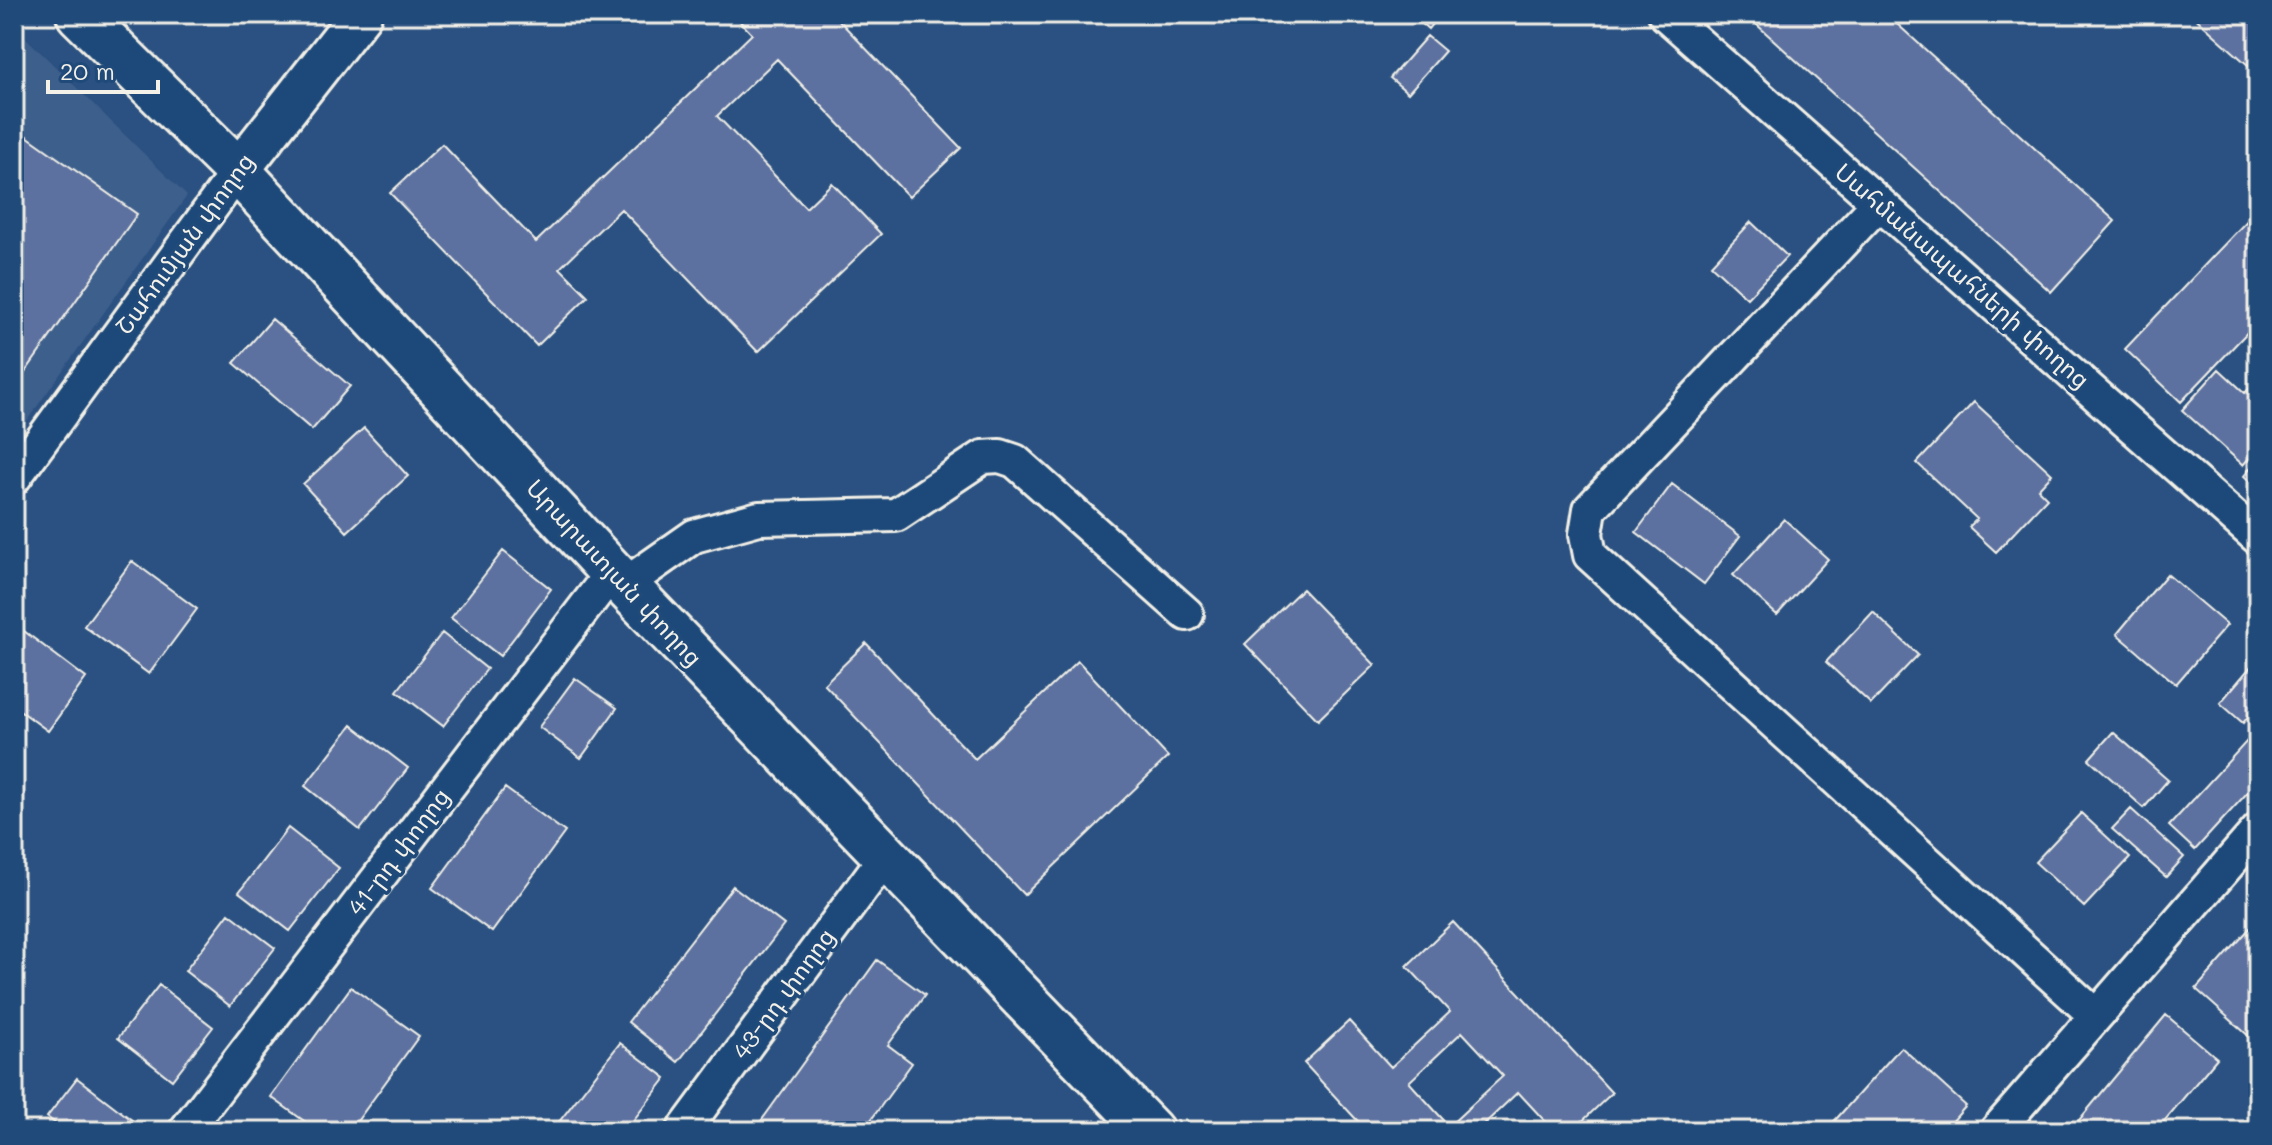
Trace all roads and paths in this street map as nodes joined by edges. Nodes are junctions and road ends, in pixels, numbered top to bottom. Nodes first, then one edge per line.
1 (79, 14) edge
2 (361, 14) edge
3 (1665, 14) edge
4 (238, 171) junction
5 (1879, 203) junction
6 (14, 478) edge
7 (2258, 538) edge
8 (618, 578) junction
9 (1187, 614) dead end
10 (2258, 830) edge
11 (885, 857) junction
12 (2096, 1016) junction
13 (185, 1131) edge
14 (683, 1131) edge
15 (1151, 1131) edge
16 (1996, 1131) edge

1 - 4 main road, Արարատյան փողոց
2 - 4 street, Շահումյան փողոց
3 - 5 street, Սահմանապահների փողոց
4 - 6 street, Շահումյան փողոց
4 - 8 main road, Արարատյան փողոց
5 - 7 street, Սահմանապահների փողոց
5 - 12 street
8 - 9 street, 41-րդ փողոց
8 - 11 main road, Արարատյան փողոց
8 - 13 street, 41-րդ փողոց
10 - 12 street
11 - 14 street, 43-րդ փողոց
11 - 15 main road, Արարատյան փողոց
12 - 16 street

